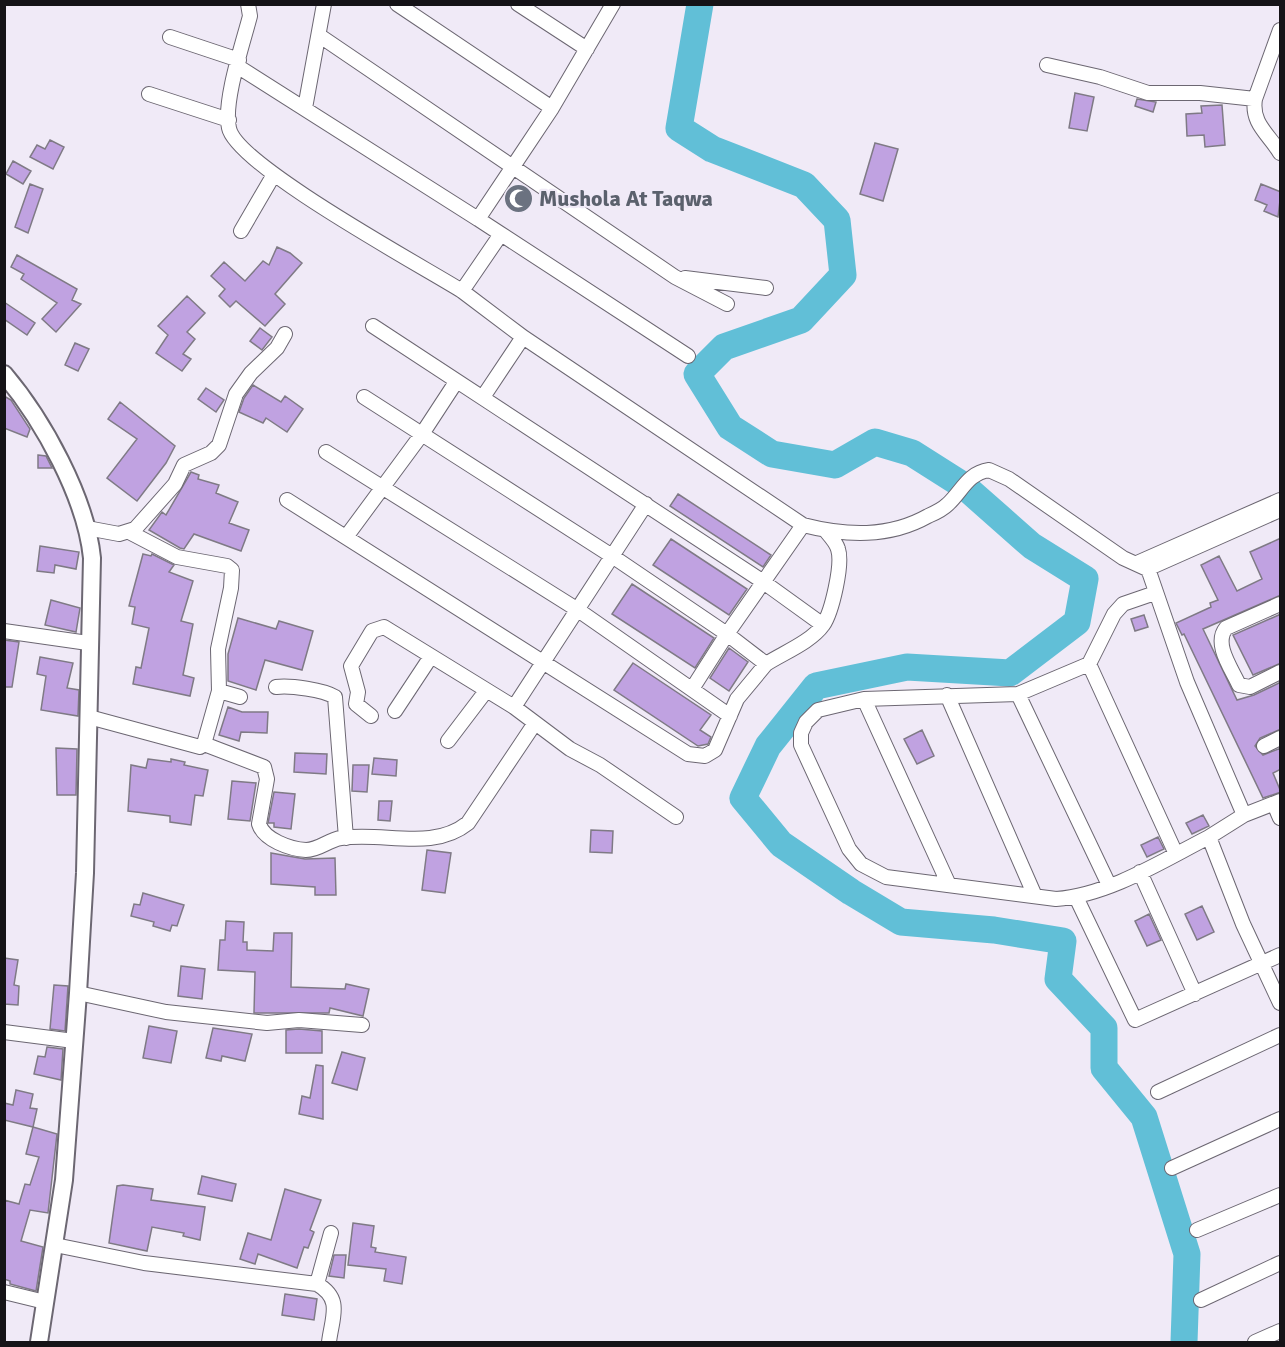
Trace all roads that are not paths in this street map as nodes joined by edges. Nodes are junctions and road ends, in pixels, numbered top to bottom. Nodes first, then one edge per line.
1 (248, 4) edge
2 (324, 4) edge
3 (397, 4) edge
4 (519, 4) edge
5 (613, 4) edge
6 (1281, 30) edge
7 (320, 36) junction
8 (170, 37) dead end
9 (587, 49) junction
10 (238, 63) junction
11 (1047, 65) dead end
12 (149, 94) dead end
13 (1255, 99) junction
14 (305, 108) junction
15 (552, 108) junction
16 (229, 120) junction
17 (1281, 153) edge
18 (514, 168) junction
19 (273, 176) junction
20 (478, 219) junction
21 (241, 231) dead end
22 (501, 234) junction
23 (675, 277) junction
24 (766, 288) dead end
25 (462, 291) junction
26 (727, 304) dead end
27 (373, 326) dead end
28 (285, 334) dead end
29 (523, 337) junction
30 (688, 356) dead end
31 (4, 374) edge
32 (456, 382) junction
33 (364, 397) dead end
34 (483, 397) junction
35 (422, 434) junction
36 (326, 452) dead end
37 (382, 489) junction
38 (287, 500) dead end
39 (1281, 500) edge
40 (646, 504) junction
41 (1281, 510) edge
42 (803, 525) junction
43 (87, 528) junction
44 (825, 530) junction
45 (130, 533) junction
46 (346, 537) junction
47 (612, 556) junction
48 (1142, 564) junction
49 (762, 581) junction
50 (1155, 593) junction
51 (1281, 604) edge
52 (578, 610) junction
53 (823, 625) junction
54 (4, 631) edge
55 (727, 634) junction
56 (88, 643) junction
57 (430, 658) junction
58 (543, 663) junction
59 (766, 664) junction
60 (1089, 664) junction
61 (1281, 672) edge
62 (276, 687) dead end
63 (692, 688) junction
64 (219, 691) junction
65 (486, 691) junction
66 (1018, 694) junction
67 (947, 695) junction
68 (240, 697) dead end
69 (864, 699) junction
70 (514, 707) junction
71 (395, 711) dead end
72 (371, 716) dead end
73 (730, 716) junction
74 (89, 717) junction
75 (535, 723) junction
76 (1281, 738) edge
77 (448, 741) dead end
78 (204, 744) junction
79 (1264, 746) dead end
80 (1277, 802) edge
81 (1245, 816) junction
82 (676, 817) dead end
83 (1281, 818) edge
84 (1209, 837) junction
85 (346, 838) junction
86 (1176, 854) junction
87 (1140, 872) junction
88 (949, 885) junction
89 (1108, 885) junction
90 (1035, 896) junction
91 (1076, 897) junction
92 (1281, 955) edge
93 (1262, 964) junction
94 (78, 993) junction
95 (1195, 994) junction
96 (1281, 1003) edge
97 (362, 1025) dead end
98 (4, 1032) edge
99 (1281, 1035) edge
100 (74, 1041) junction
101 (1158, 1092) dead end
102 (1281, 1119) edge
103 (1172, 1168) dead end
104 (1281, 1194) edge
105 (1197, 1230) dead end
106 (331, 1233) dead end
107 (55, 1245) junction
108 (1281, 1263) edge
109 (317, 1284) junction
110 (4, 1292) edge
111 (1202, 1300) dead end
112 (45, 1302) junction
113 (1281, 1331) edge
114 (39, 1342) edge
115 (329, 1342) edge
116 (1255, 1342) edge

1 - 10 street
2 - 7 street
3 - 15 street
4 - 9 street
5 - 9 street
6 - 13 street
7 - 14 street
7 - 18 street
8 - 10 street
9 - 15 street
10 - 14 street
10 - 16 street
11 - 13 street
12 - 16 street
13 - 17 street
14 - 20 street
15 - 18 street
16 - 19 street
18 - 20 street
18 - 23 street
19 - 21 street
19 - 25 street
20 - 22 street
22 - 25 street
22 - 30 street
23 - 24 street
23 - 26 street
25 - 29 street
27 - 32 street
28 - 45 street
29 - 34 street
29 - 42 street
31 - 43 street
32 - 34 street
32 - 35 street
33 - 35 street
34 - 40 street
35 - 37 street
35 - 47 street
36 - 37 street
37 - 46 street
37 - 52 street
38 - 46 street
39 - 48 street
40 - 47 street
40 - 49 street
41 - 48 street
42 - 44 street
42 - 49 street
43 - 45 street
43 - 56 street
44 - 48 street
44 - 53 street
45 - 64 street
46 - 58 street
47 - 52 street
47 - 55 street
48 - 50 street
49 - 53 street
49 - 55 street
50 - 60 street
50 - 81 street
51 - 61 street
52 - 58 street
52 - 63 street
53 - 59 street
54 - 56 street
55 - 59 street
55 - 63 street
56 - 74 street
57 - 65 street
57 - 71 street
57 - 72 street
58 - 70 street
58 - 73 street
59 - 73 street
60 - 66 street
60 - 86 street
62 - 85 street
63 - 73 street
64 - 68 street
64 - 78 street
65 - 70 street
65 - 77 street
66 - 67 street
66 - 89 street
67 - 69 street
67 - 90 street
69 - 88 street
69 - 88 street
70 - 75 street
74 - 78 street
74 - 94 street
75 - 82 street
75 - 85 street
76 - 79 street
78 - 85 street
80 - 81 street
80 - 83 street
81 - 84 street
84 - 86 street
84 - 93 street
86 - 87 street
87 - 89 street
87 - 95 street
88 - 90 street
89 - 91 street
90 - 91 street
91 - 95 street
92 - 93 street
93 - 95 street
93 - 96 street
94 - 97 street
94 - 100 street
98 - 100 street
99 - 101 street
100 - 107 street
102 - 103 street
104 - 105 street
106 - 109 street
107 - 109 street
107 - 112 street
108 - 111 street
109 - 115 street
110 - 112 street
112 - 114 street
113 - 116 street

